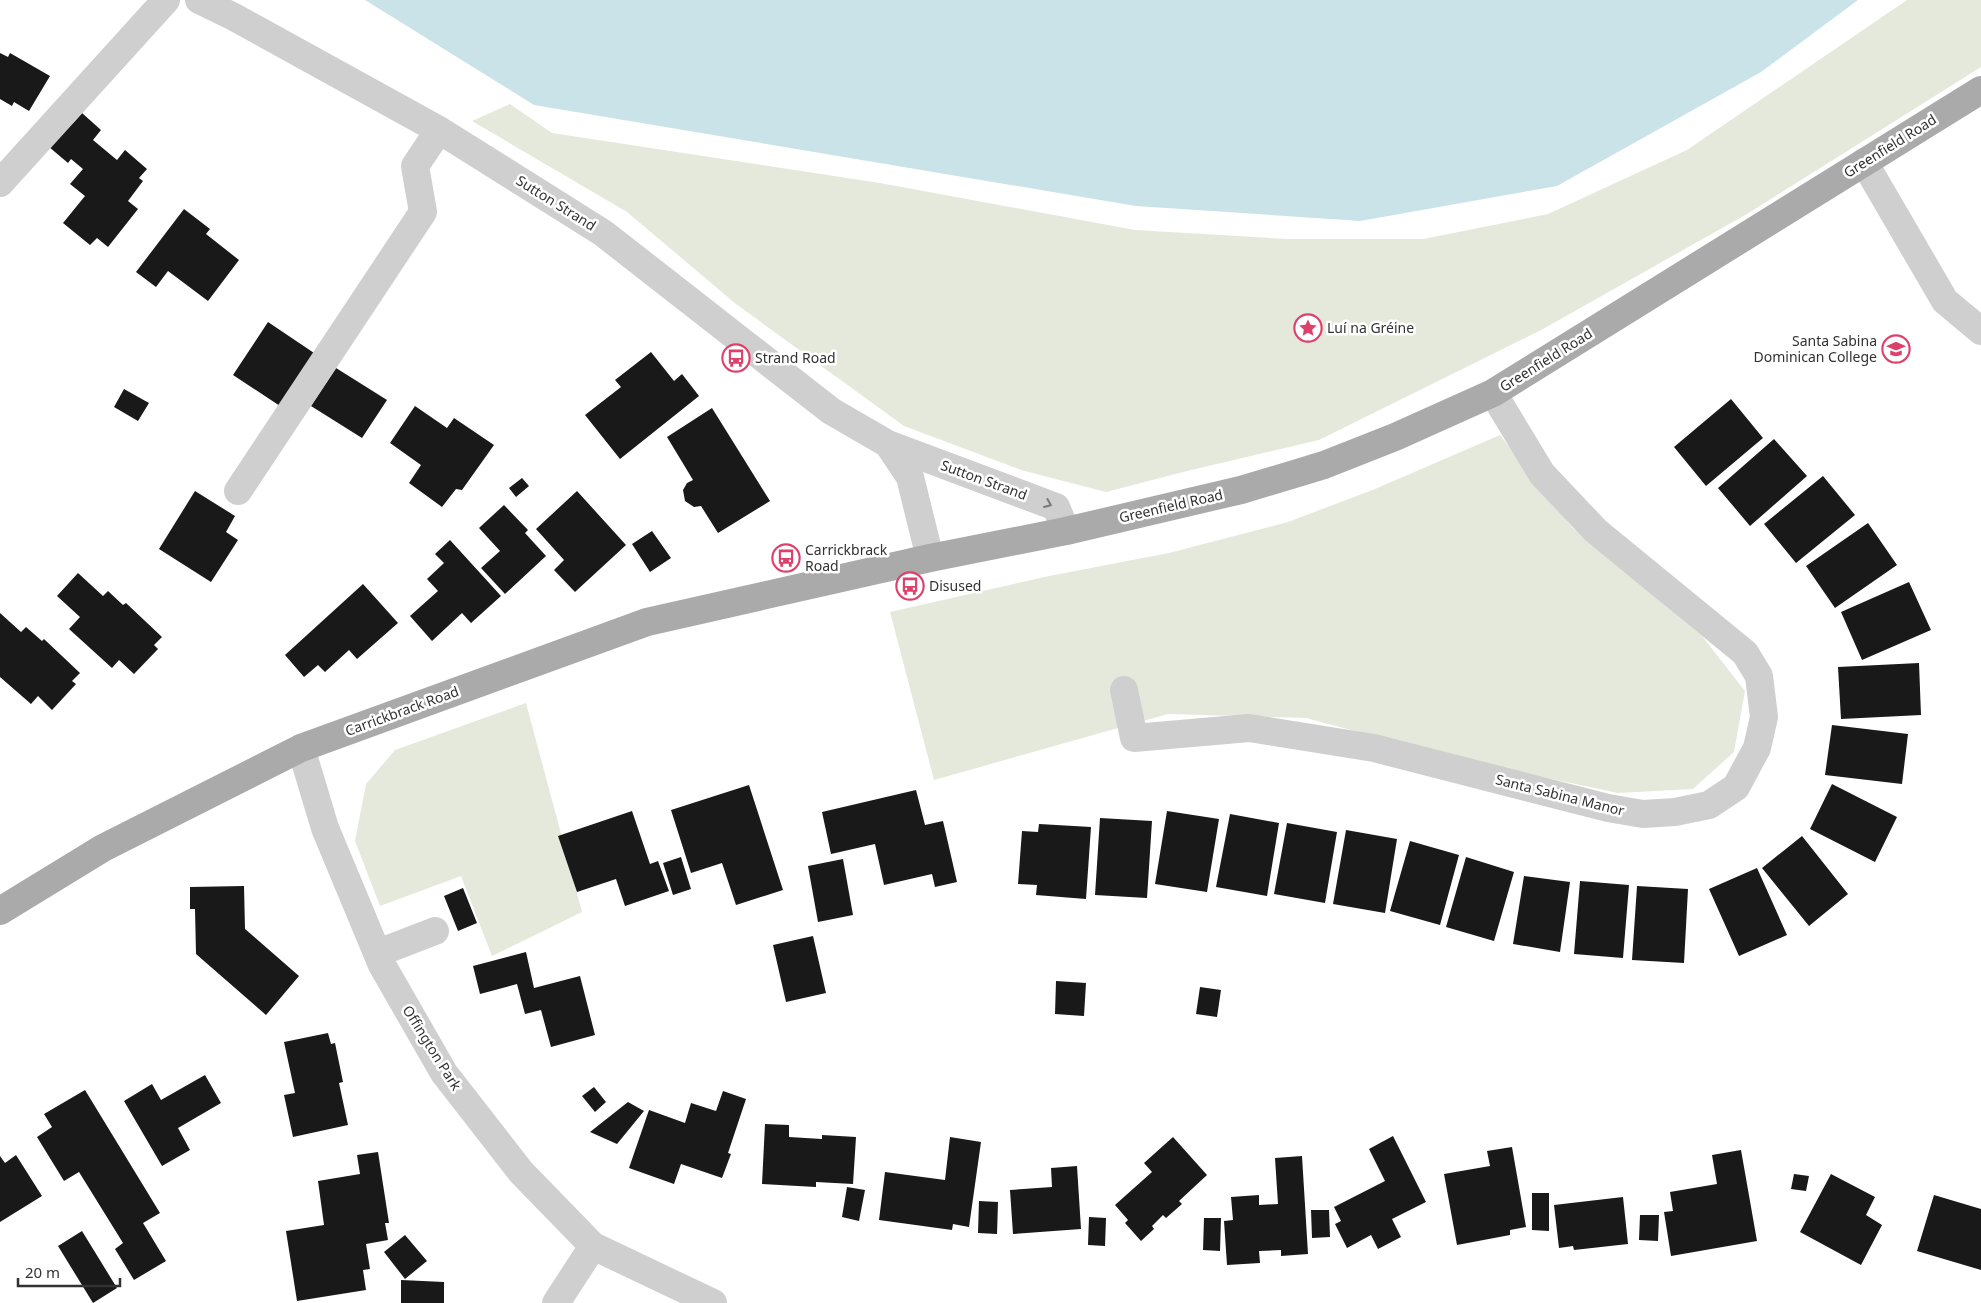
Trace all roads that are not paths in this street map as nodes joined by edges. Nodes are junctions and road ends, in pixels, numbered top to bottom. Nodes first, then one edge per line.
1 (166, 0) edge
2 (199, 0) edge
3 (1981, 90) edge
4 (439, 130) junction
5 (1864, 162) junction
6 (0, 183) edge
7 (1981, 331) edge
8 (1493, 393) junction
9 (888, 444) junction
10 (238, 491) dead end
11 (1066, 531) junction
12 (930, 558) junction
13 (1124, 690) dead end
14 (301, 748) junction
15 (0, 911) edge
16 (435, 931) dead end
17 (378, 954) junction
18 (593, 1246) junction
19 (556, 1303) edge
20 (713, 1303) edge

1 - 6 street
2 - 4 street, Sutton Strand
3 - 5 main road, Greenfield Road
4 - 9 street, Sutton Strand
4 - 10 street
5 - 7 street
5 - 8 main road, Greenfield Road
8 - 11 main road, Greenfield Road
8 - 13 street, Santa Sabina Manor
9 -> 11 street, Sutton Strand
9 - 12 street, Sutton Strand
11 - 12 main road, Carrickbrack Road
12 - 14 main road, Carrickbrack Road
14 - 15 main road, Carrickbrack Road
14 - 17 street, Offington Park
16 - 17 street
17 - 18 street, Offington Park
18 - 19 street
18 - 20 street, Offington Park

